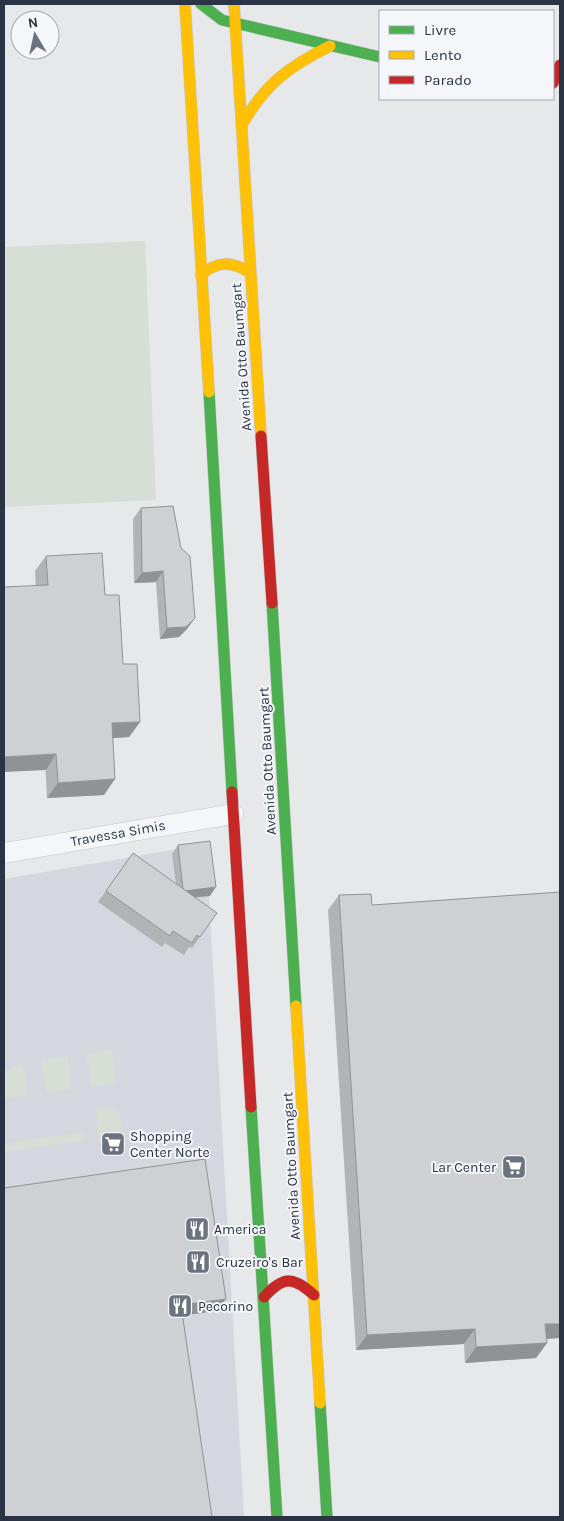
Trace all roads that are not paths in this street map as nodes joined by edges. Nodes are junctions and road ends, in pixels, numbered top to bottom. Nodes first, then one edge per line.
1 (185, 4) edge
2 (201, 4) edge
3 (234, 4) edge
4 (235, 24) junction
5 (330, 46) junction
6 (379, 57) edge
7 (560, 65) edge
8 (554, 80) edge
9 (243, 123) junction
10 (249, 272) junction
11 (201, 275) junction
12 (233, 814) junction
13 (4, 853) edge
14 (311, 1254) junction
15 (262, 1256) junction
16 (303, 1265) dead end
17 (275, 1267) dead end
18 (314, 1295) junction
19 (264, 1297) junction
20 (278, 1517) edge
21 (327, 1517) edge

1 - 11 main road
2 - 4 main road
3 - 4 main road, Avenida Otto Baumgart
4 - 5 main road
4 - 9 main road, Avenida Otto Baumgart
5 - 6 main road
5 - 9 main road
7 - 8 main road
9 - 10 main road, Avenida Otto Baumgart
10 - 11 main road
10 - 14 main road, Avenida Otto Baumgart
11 - 12 main road
12 - 13 street, Travessa Simis
12 - 15 main road
14 - 16 main road
14 - 18 main road, Avenida Otto Baumgart
15 - 17 main road
15 - 19 main road
18 - 19 main road
18 - 21 main road, Avenida Otto Baumgart
19 - 20 main road

